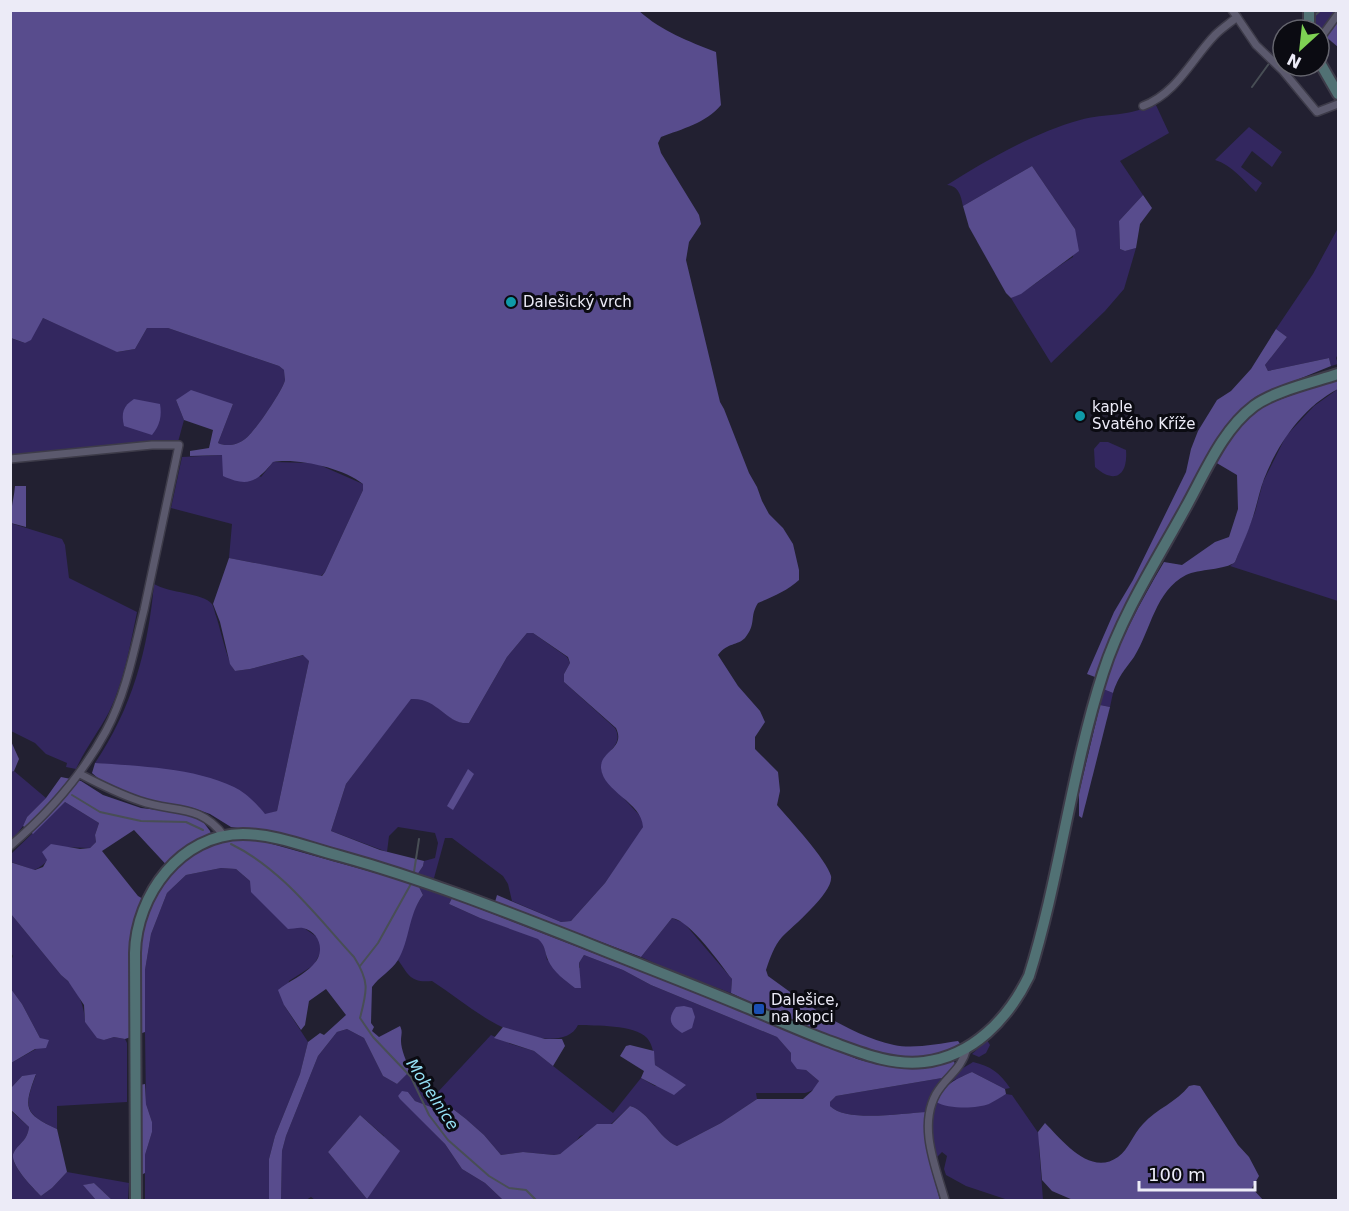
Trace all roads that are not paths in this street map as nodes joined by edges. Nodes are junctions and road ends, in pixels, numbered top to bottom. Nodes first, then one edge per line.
1 (1232, 10) edge
2 (1237, 17) junction
3 (1329, 78) edge
4 (1338, 94) edge
5 (1338, 104) edge
6 (1143, 106) dead end
7 (1338, 374) edge
8 (10, 459) edge
9 (80, 774) junction
10 (224, 836) junction
11 (10, 846) edge
12 (967, 1048) junction
13 (136, 1200) edge
14 (945, 1200) edge

1 - 2 street
2 - 5 street
2 - 6 street
3 - 4 street
7 - 12 street
8 - 9 street
9 - 10 street
9 - 11 street
10 - 12 street
10 - 13 street
12 - 14 street

